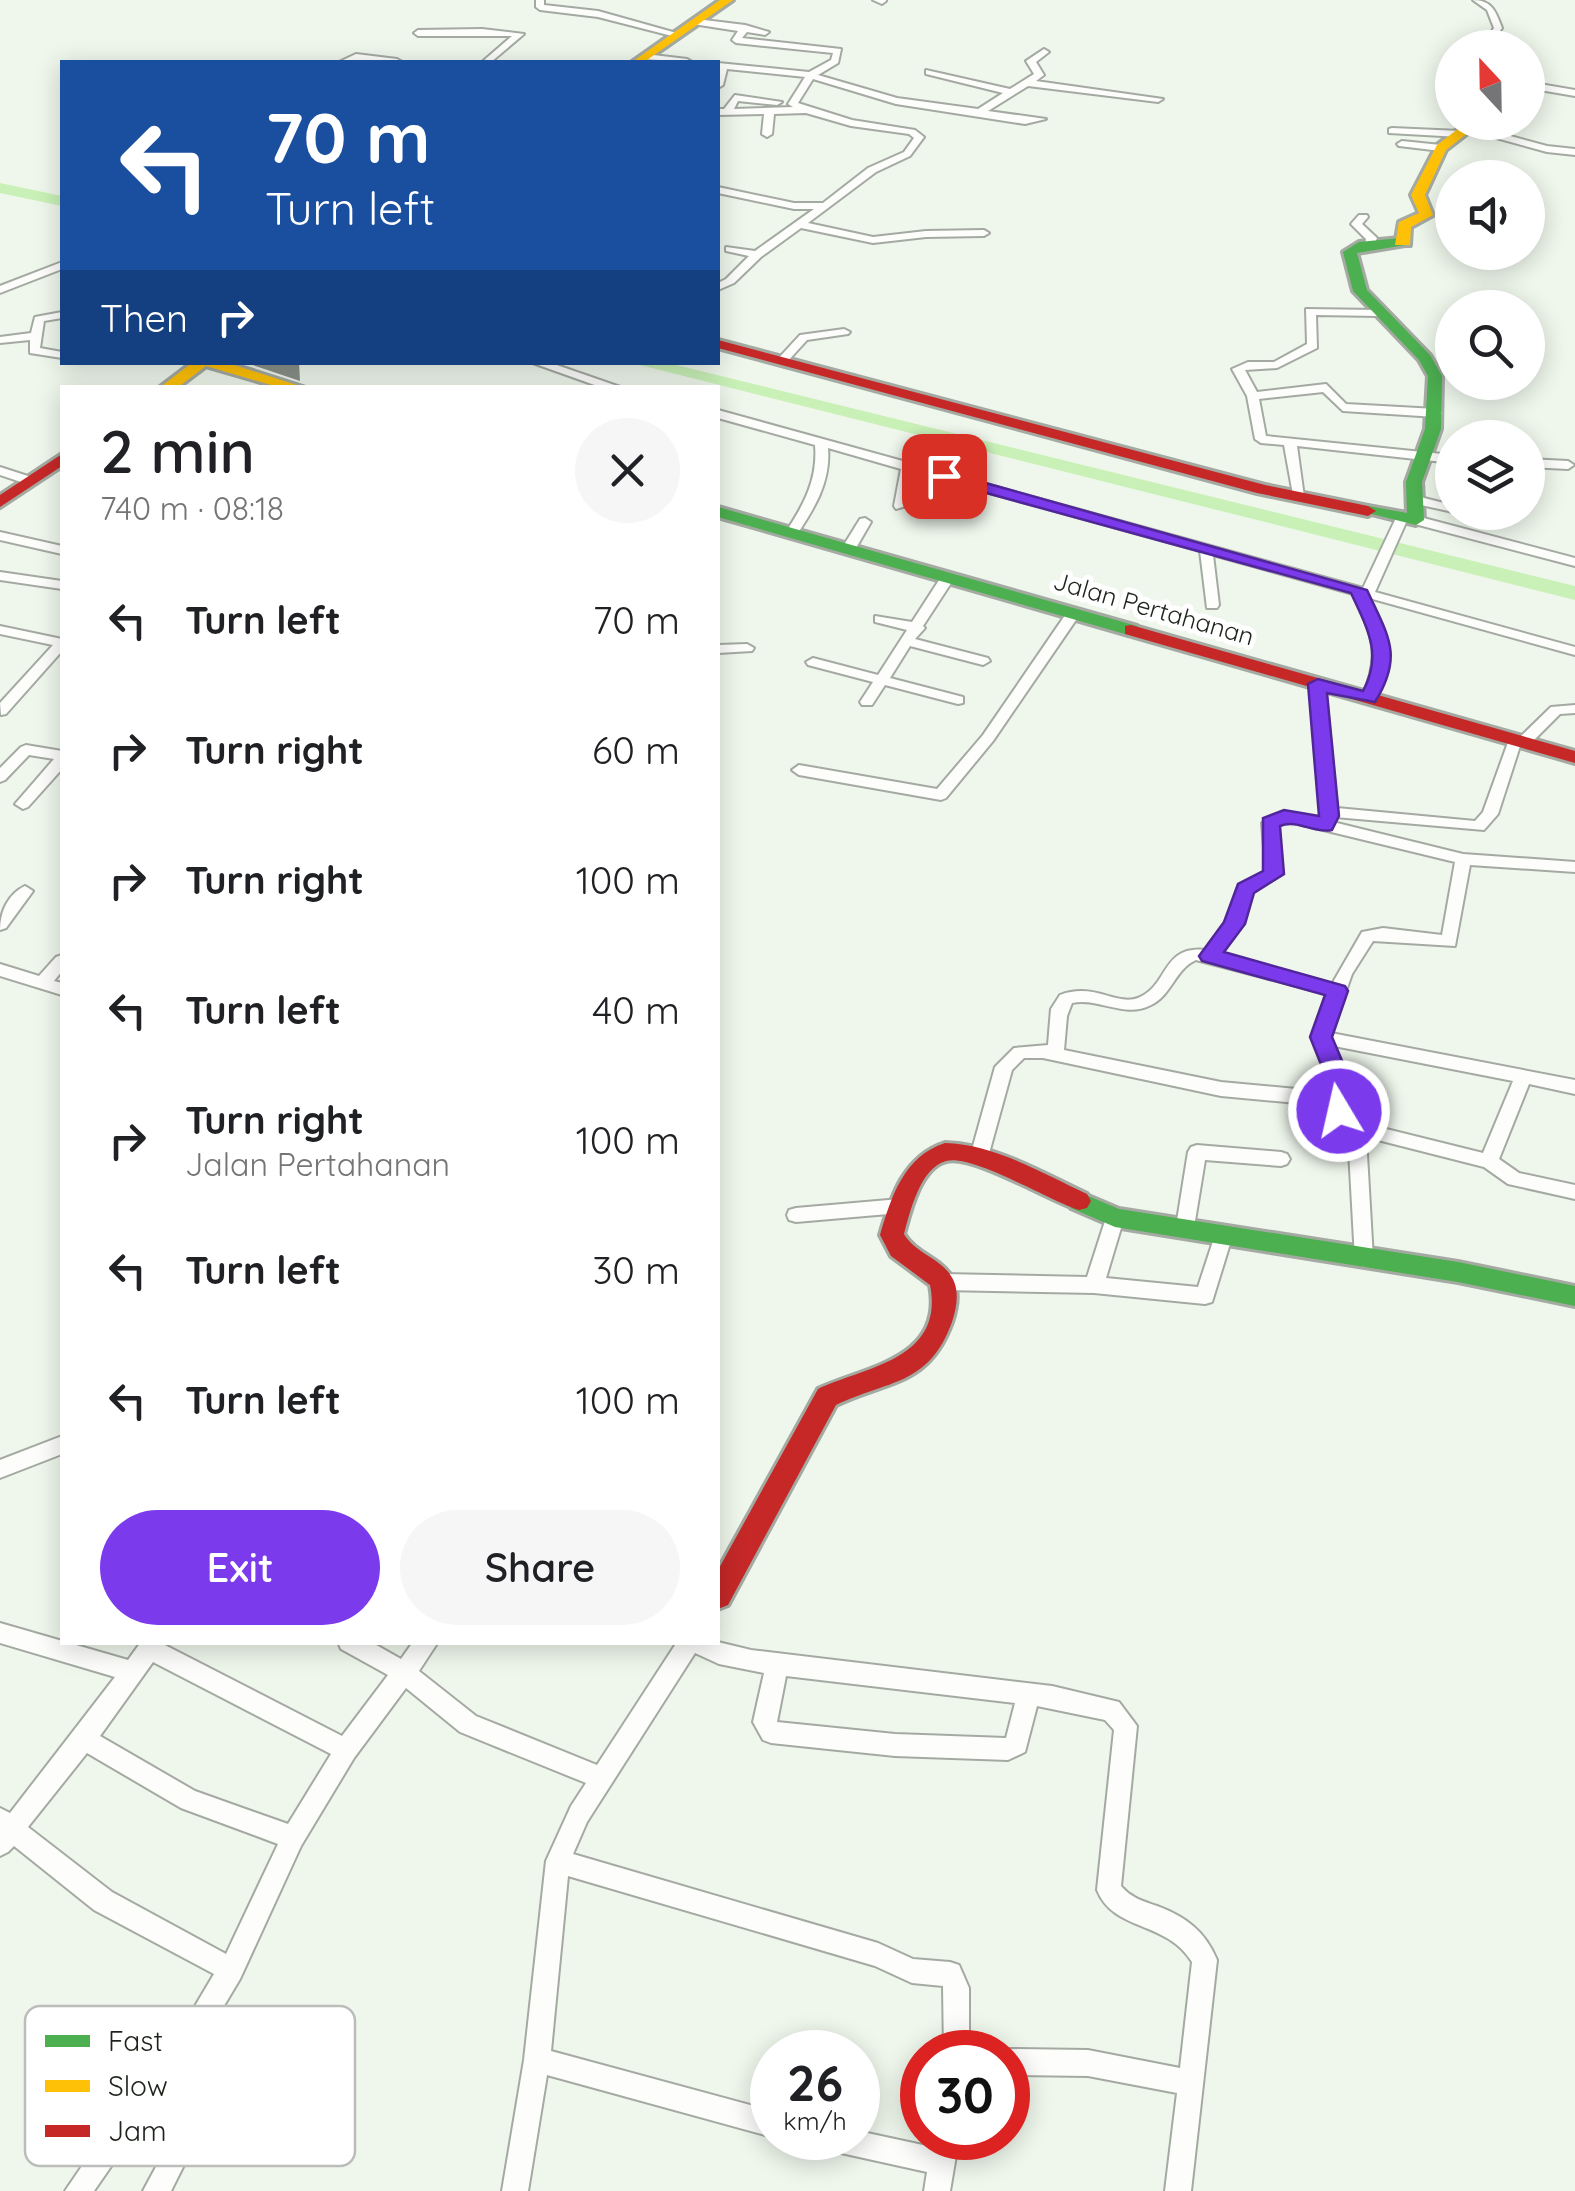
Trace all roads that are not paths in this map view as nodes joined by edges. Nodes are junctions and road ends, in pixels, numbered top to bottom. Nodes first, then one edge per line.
1 (727, 0) edge
2 (1486, 1) edge
3 (543, 4) edge
4 (538, 20) dead end
5 (686, 28) junction
6 (745, 28) junction
7 (1498, 30) edge
8 (418, 32) dead end
9 (765, 32) dead end
10 (1044, 52) dead end
11 (349, 60) edge
12 (381, 60) edge
13 (488, 60) edge
14 (641, 60) edge
15 (721, 66) edge
16 (929, 72) dead end
17 (810, 75) junction
18 (1028, 83) junction
19 (1545, 88) edge
20 (720, 89) edge
21 (1013, 92) junction
22 (1575, 93) edge
23 (740, 95) dead end
24 (1158, 98) dead end
25 (792, 104) junction
26 (806, 110) junction
27 (769, 111) junction
28 (722, 112) edge
29 (980, 112) junction
30 (1041, 119) dead end
31 (1392, 131) dead end
32 (1435, 132) edge
33 (767, 134) dead end
34 (1435, 138) edge
35 (1456, 140) edge
36 (1516, 140) edge
37 (1402, 144) dead end
38 (1575, 152) edge
39 (720, 190) edge
40 (825, 206) junction
41 (1363, 217) dead end
42 (802, 224) junction
43 (984, 233) dead end
44 (1369, 245) junction
45 (730, 249) dead end
46 (757, 254) junction
47 (60, 266) edge
48 (720, 285) edge
49 (0, 290) edge
50 (1378, 313) junction
51 (60, 315) edge
52 (844, 332) dead end
53 (36, 336) junction
54 (0, 340) edge
55 (720, 345) edge
56 (58, 352) edge
57 (782, 361) junction
58 (200, 365) edge
59 (216, 365) edge
60 (544, 365) edge
61 (170, 385) edge
62 (288, 385) edge
63 (608, 385) edge
64 (1254, 396) junction
65 (1436, 413) junction
66 (720, 415) edge
67 (821, 442) junction
68 (1290, 443) junction
69 (1422, 458) junction
70 (1435, 458) edge
71 (60, 460) edge
72 (1545, 464) edge
73 (1568, 465) dead end
74 (908, 466) junction
75 (0, 470) edge
76 (30, 481) junction
77 (1298, 497) junction
78 (0, 502) edge
79 (900, 506) dead end
80 (1435, 512) edge
81 (720, 513) edge
82 (1409, 516) junction
83 (865, 522) dead end
84 (792, 534) junction
85 (0, 536) edge
86 (848, 548) junction
87 (60, 550) edge
88 (1206, 550) junction
89 (1575, 562) edge
90 (0, 576) edge
91 (948, 577) junction
92 (60, 585) edge
93 (1363, 591) junction
94 (1212, 604) dead end
95 (1073, 614) junction
96 (880, 619) dead end
97 (918, 628) junction
98 (0, 630) edge
99 (60, 642) edge
100 (909, 642) junction
101 (60, 644) edge
102 (746, 648) dead end
103 (720, 649) edge
104 (1575, 651) edge
105 (983, 661) dead end
106 (814, 662) dead end
107 (886, 679) junction
108 (1318, 684) junction
109 (1368, 698) junction
110 (958, 700) dead end
111 (868, 702) dead end
112 (1575, 709) edge
113 (0, 711) edge
114 (1520, 741) junction
115 (1575, 757) edge
116 (60, 758) edge
117 (60, 760) edge
118 (799, 770) dead end
119 (0, 777) edge
120 (24, 804) dead end
121 (1328, 819) junction
122 (1463, 860) junction
123 (1575, 867) edge
124 (25, 892) dead end
125 (0, 924) edge
126 (1210, 956) junction
127 (60, 963) edge
128 (0, 970) edge
129 (43, 982) junction
130 (60, 988) edge
131 (1337, 991) junction
132 (1321, 1037) junction
133 (1050, 1054) junction
134 (1524, 1076) junction
135 (1575, 1087) edge
136 (1340, 1100) junction
137 (1357, 1128) junction
138 (979, 1157) junction
139 (1281, 1159) dead end
140 (1489, 1161) junction
141 (1575, 1192) edge
142 (900, 1206) junction
143 (796, 1215) dead end
144 (1115, 1218) junction
145 (1185, 1227) junction
146 (1224, 1234) junction
147 (1364, 1259) junction
148 (943, 1282) junction
149 (1094, 1285) junction
150 (1575, 1296) edge
151 (60, 1445) edge
152 (0, 1469) edge
153 (720, 1592) edge
154 (0, 1633) edge
155 (354, 1645) edge
156 (424, 1645) edge
157 (690, 1645) edge
158 (699, 1645) edge
159 (151, 1646) edge
160 (778, 1665) junction
161 (402, 1671) junction
162 (134, 1672) junction
163 (1028, 1695) junction
164 (84, 1739) junction
165 (346, 1750) junction
166 (602, 1778) junction
167 (4, 1830) edge
168 (294, 1838) junction
169 (558, 1861) junction
170 (231, 1970) junction
171 (210, 2006) edge
172 (957, 2030) edge
173 (537, 2060) junction
174 (1030, 2062) edge
175 (1188, 2082) junction
176 (750, 2118) edge
177 (942, 2160) edge
178 (95, 2166) edge
179 (170, 2166) edge
180 (78, 2191) edge
181 (156, 2191) edge
182 (515, 2191) edge
183 (937, 2191) edge
184 (1178, 2191) edge

1 - 5 main road
2 - 7 street
3 - 4 street
3 - 5 street
5 - 6 street
5 - 14 main road
6 - 9 street
6 - 17 street
8 - 13 street
10 - 18 street
11 - 12 street
15 - 17 street
16 - 21 street
17 - 25 street
17 - 29 street
18 - 21 street
18 - 24 street
19 - 22 street
20 - 23 street
21 - 29 street
25 - 26 street
25 - 28 street
26 - 27 street
26 - 40 street
27 - 28 street
27 - 33 street
29 - 30 street
31 - 32 street
34 - 37 street
35 - 44 main road
36 - 38 street
39 - 40 street
40 - 42 street
41 - 44 street
42 - 43 street
42 - 46 street
44 - 50 main road
45 - 46 street
46 - 48 street
47 - 49 street
50 - 64 street
50 - 65 main road
51 - 53 street
52 - 57 street
53 - 54 street
53 - 56 street
55 - 57 main road
57 - 77 main road
58 - 61 main road
59 - 62 main road
60 - 63 street
64 - 65 street
64 - 68 street
65 - 69 main road
66 - 67 street
67 - 74 street
67 - 84 street
68 - 69 street
68 - 77 street
69 - 70 street
69 - 82 main road
71 - 76 main road
72 - 73 street
74 - 79 street
74 - 88 street
75 - 76 street
76 - 78 main road
77 - 82 main road
80 - 82 street
81 - 84 main road, Jalan Pertahanan
82 - 89 street
82 - 93 street
83 - 86 street
84 - 86 main road, Jalan Pertahanan
85 - 87 street
86 - 91 main road, Jalan Pertahanan
88 - 93 street
88 - 94 street
90 - 92 street
91 - 95 main road, Jalan Pertahanan
91 - 97 street
93 - 104 street
93 - 109 street
95 - 108 main road, Jalan Pertahanan
95 - 118 street
96 - 97 street
97 - 100 street
98 - 99 street
100 - 105 street
100 - 107 street
101 - 113 street
102 - 103 street
106 - 107 street
107 - 110 street
107 - 111 street
108 - 109 main road, Jalan Pertahanan
108 - 121 street
109 - 114 main road, Jalan Pertahanan
112 - 114 street
114 - 115 main road, Jalan Pertahanan
114 - 121 street
116 - 119 street
117 - 120 street
121 - 122 street
121 - 126 street
122 - 123 street
122 - 131 street
124 - 125 street
126 - 131 street
126 - 133 street
127 - 129 street
128 - 129 street
129 - 130 street
131 - 132 street
132 - 134 street
132 - 136 street
133 - 136 street
133 - 138 street
134 - 135 street
134 - 140 street
136 - 137 street
137 - 140 street
137 - 147 street
138 - 142 main road
138 - 144 main road
139 - 145 street
140 - 141 street
142 - 143 street
142 - 148 main road
144 - 145 main road
144 - 149 street
145 - 146 main road
146 - 147 main road
146 - 149 street
147 - 150 main road
148 - 149 street
148 - 153 main road
151 - 152 street
154 - 162 street
155 - 161 street
156 - 161 street
157 - 166 street
158 - 160 street
159 - 162 street
159 - 165 street
160 - 163 street
160 - 163 street
161 - 165 street
161 - 166 street
162 - 164 street
163 - 175 street
164 - 167 street
164 - 168 street
165 - 168 street
166 - 169 street
167 - 170 street
168 - 170 street
169 - 172 street
169 - 173 street
170 - 171 street
173 - 176 street
173 - 182 street
174 - 175 street
175 - 184 street
177 - 183 street
178 - 180 street
179 - 181 street

